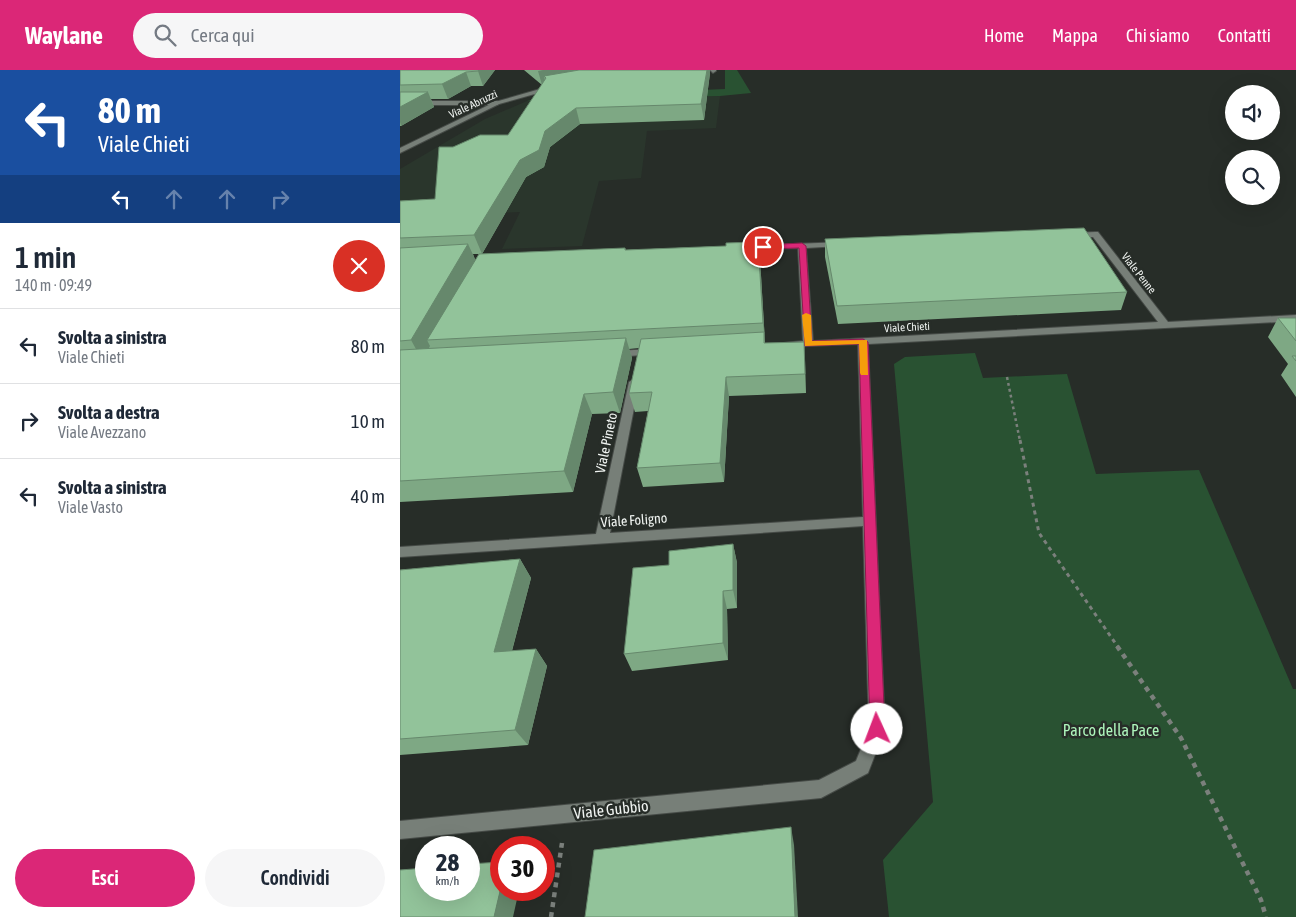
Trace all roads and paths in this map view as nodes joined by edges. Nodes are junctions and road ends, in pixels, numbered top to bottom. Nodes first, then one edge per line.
1 (563, 85) edge
2 (497, 102) junction
3 (400, 103) edge
4 (400, 151) edge
5 (1066, 235) edge
6 (851, 244) edge
7 (802, 246) junction
8 (733, 248) edge
9 (1296, 318) edge
10 (1165, 325) junction
11 (863, 342) junction
12 (808, 344) junction
13 (778, 346) edge
14 (670, 352) edge
15 (601, 355) edge
16 (638, 363) junction
17 (1007, 377) dead end
18 (870, 521) junction
19 (602, 538) junction
20 (400, 552) edge
21 (566, 814) junction
22 (400, 830) edge
23 (551, 917) edge
24 (1266, 917) edge

1 - 2 street, Viale Abruzzi
2 - 3 street
2 - 4 street, Viale Abruzzi
5 - 10 street, Viale Penne
6 - 7 street
7 - 8 street
7 - 12 street
9 - 10 street, Viale Chieti
10 - 11 street, Viale Chieti
11 - 12 street, Viale Chieti
11 - 18 street
12 - 13 street, Viale Chieti
14 - 16 street
15 - 16 street
16 - 19 street, Viale Pineto
17 - 24 path
18 - 19 street, Viale Foligno
18 - 21 street, Viale Gubbio
19 - 20 street, Viale Foligno
21 - 22 street, Viale Gubbio
21 - 23 path

